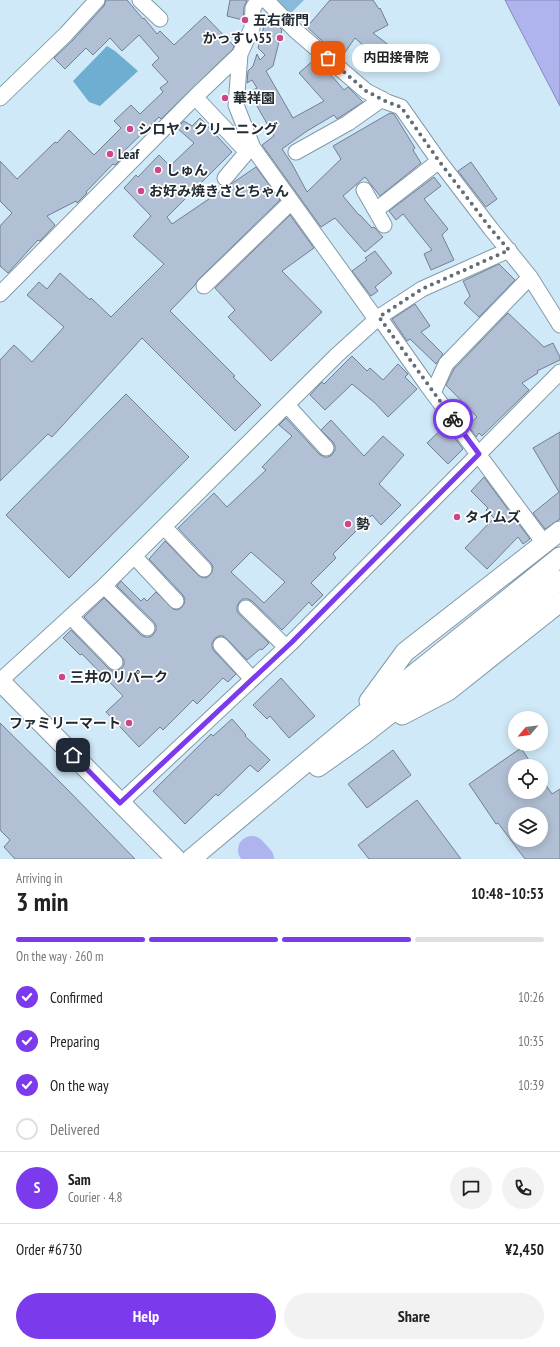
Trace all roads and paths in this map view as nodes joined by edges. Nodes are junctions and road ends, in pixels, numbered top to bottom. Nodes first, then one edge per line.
1 (97, 0) edge
2 (140, 0) edge
3 (258, 0) edge
4 (266, 0) edge
5 (160, 18) dead end
6 (240, 54) junction
7 (195, 97) junction
8 (0, 98) edge
9 (382, 99) junction
10 (250, 150) junction
11 (296, 152) dead end
12 (439, 161) junction
13 (225, 178) dead end
14 (364, 190) dead end
15 (292, 202) junction
16 (376, 210) junction
17 (384, 225) dead end
18 (509, 250) junction
19 (530, 277) junction
20 (204, 286) dead end
21 (0, 294) edge
22 (377, 318) junction
23 (560, 325) edge
24 (560, 372) edge
25 (433, 393) junction
26 (286, 405) junction
27 (326, 448) dead end
28 (479, 454) junction
29 (164, 527) junction
30 (560, 531) edge
31 (544, 543) junction
32 (134, 556) junction
33 (560, 557) edge
34 (204, 570) dead end
35 (560, 580) edge
36 (104, 586) junction
37 (176, 601) dead end
38 (560, 602) edge
39 (246, 608) dead end
40 (71, 616) junction
41 (147, 628) dead end
42 (221, 645) dead end
43 (286, 647) junction
44 (115, 662) dead end
45 (252, 679) junction
46 (0, 681) edge
47 (358, 729) junction
48 (120, 803) junction
49 (176, 859) edge
50 (192, 859) edge

1 - 8 street
2 - 5 street
3 - 6 street
4 - 9 street
6 - 7 street
6 - 10 street
7 - 10 street
7 - 21 street
9 - 11 street
9 - 12 street
10 - 13 street
10 - 15 street
12 - 16 street
12 - 18 street
14 - 16 street
15 - 20 street
15 - 22 street
16 - 17 street
18 - 19 street
18 - 22 street
19 - 23 street
19 - 25 street
22 - 25 street
22 - 26 street
24 - 28 street
25 - 28 street
26 - 27 street
26 - 29 street
28 - 31 street
28 - 43 street
29 - 32 street
29 - 34 street
30 - 31 street
31 - 47 street
32 - 36 street
32 - 37 street
33 - 47 street
35 - 47 street
36 - 40 street
36 - 41 street
38 - 47 street
39 - 43 street
40 - 44 street
40 - 46 street
42 - 45 street
43 - 45 street
45 - 48 street
46 - 48 street
47 - 50 street
48 - 49 street

